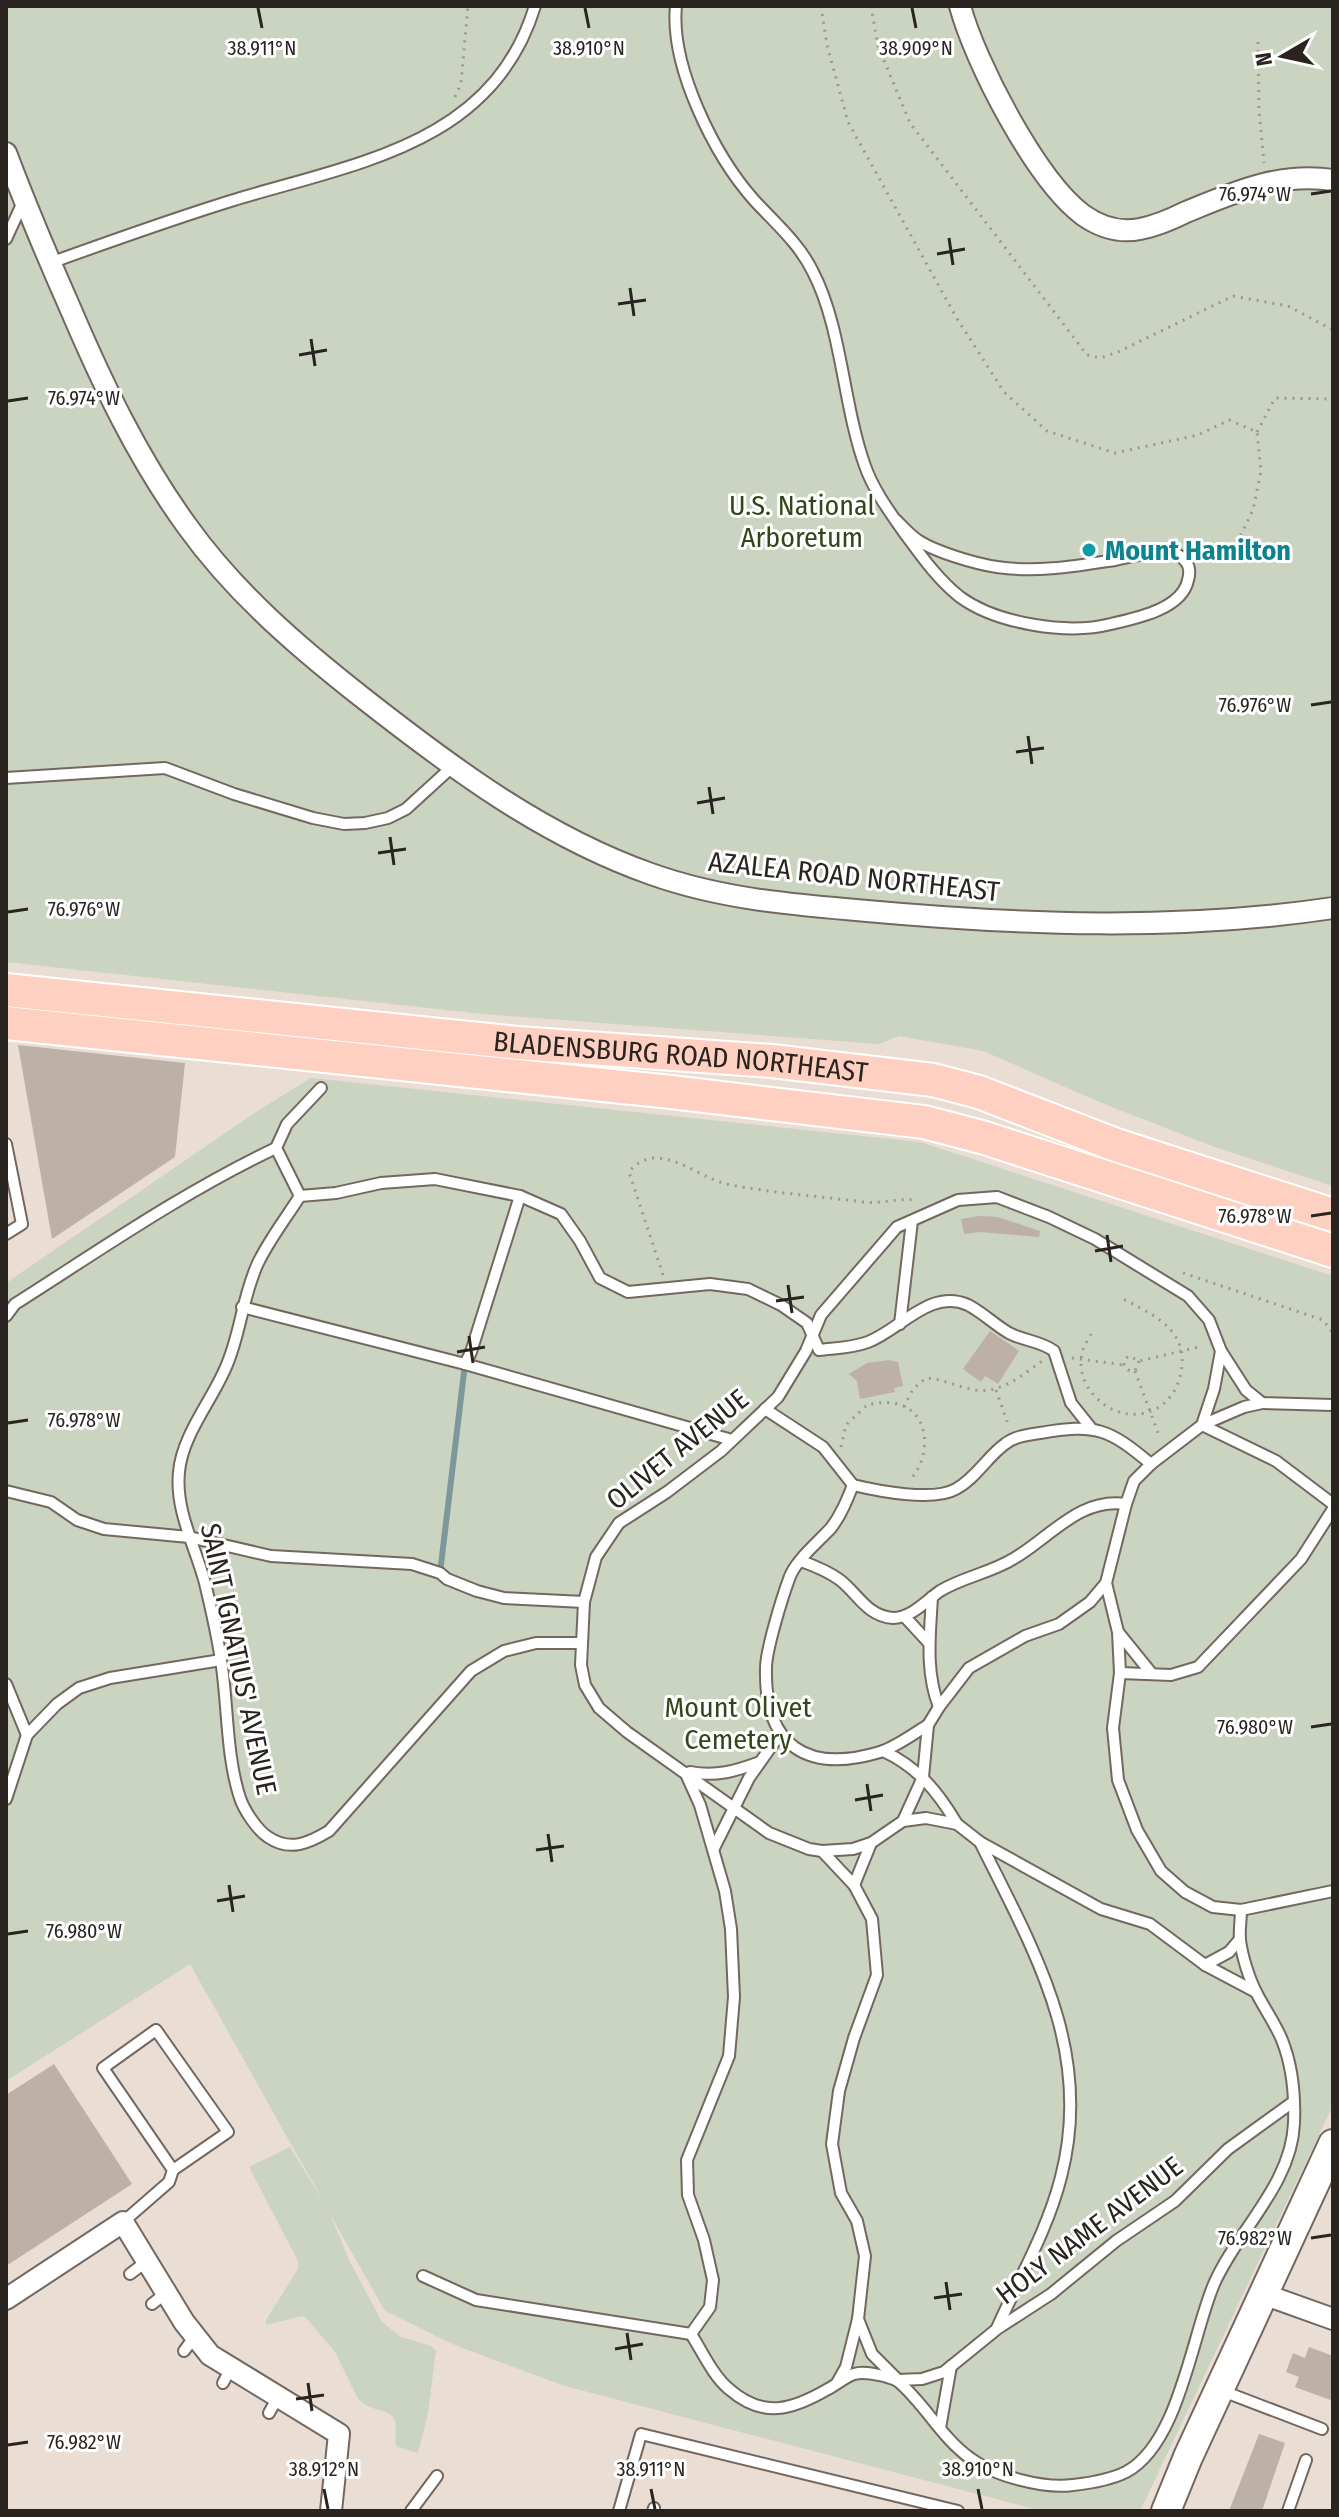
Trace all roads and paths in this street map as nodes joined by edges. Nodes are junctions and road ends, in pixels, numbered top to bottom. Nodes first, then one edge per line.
1 (468, 6) edge
2 (535, 6) edge
3 (676, 6) edge
4 (821, 6) edge
5 (871, 6) edge
6 (960, 6) edge
7 (1258, 42) dead end
8 (438, 129) junction
9 (6, 153) edge
10 (1333, 180) edge
11 (1265, 182) junction
12 (24, 200) junction
13 (6, 239) edge
14 (50, 263) junction
15 (1333, 330) edge
16 (1333, 399) edge
17 (1257, 432) junction
18 (896, 520) junction
19 (1188, 564) junction
20 (452, 767) junction
21 (6, 778) edge
22 (1333, 908) edge
23 (6, 990) edge
24 (210, 1012) junction
25 (6, 1023) edge
26 (207, 1044) junction
27 (321, 1088) dead end
28 (6, 1144) edge
29 (276, 1148) junction
30 (300, 1196) junction
31 (520, 1196) junction
32 (948, 1204) junction
33 (1333, 1215) edge
34 (912, 1221) junction
35 (6, 1234) edge
36 (1333, 1251) edge
37 (1160, 1278) junction
38 (667, 1286) junction
39 (1123, 1299) dead end
40 (242, 1307) junction
41 (6, 1316) edge
42 (900, 1324) junction
43 (1333, 1333) edge
44 (1091, 1334) dead end
45 (812, 1336) junction
46 (1220, 1348) junction
47 (1182, 1349) junction
48 (1056, 1354) junction
49 (1082, 1359) junction
50 (1139, 1361) junction
51 (465, 1364) junction
52 (1124, 1365) junction
53 (1135, 1371) junction
54 (996, 1390) junction
55 (1262, 1403) junction
56 (1333, 1405) edge
57 (904, 1407) junction
58 (765, 1409) junction
59 (1150, 1412) junction
60 (1202, 1425) junction
61 (1091, 1428) junction
62 (1013, 1439) junction
63 (732, 1440) junction
64 (1165, 1453) junction
65 (1151, 1464) junction
66 (840, 1469) junction
67 (853, 1485) junction
68 (6, 1491) edge
69 (898, 1492) junction
70 (1126, 1504) junction
71 (1333, 1506) edge
72 (189, 1537) junction
73 (801, 1561) junction
74 (1106, 1583) junction
75 (932, 1597) junction
76 (584, 1602) junction
77 (905, 1617) junction
78 (1118, 1632) junction
79 (582, 1643) junction
80 (929, 1643) junction
81 (221, 1660) junction
82 (1120, 1673) junction
83 (1152, 1674) junction
84 (6, 1684) edge
85 (939, 1707) junction
86 (928, 1725) junction
87 (780, 1734) junction
88 (27, 1735) junction
89 (883, 1751) junction
90 (761, 1762) junction
91 (684, 1771) junction
92 (923, 1777) junction
93 (6, 1799) edge
94 (733, 1807) junction
95 (903, 1821) junction
96 (957, 1824) junction
97 (980, 1842) junction
98 (871, 1843) junction
99 (714, 1848) junction
100 (822, 1851) junction
101 (854, 1885) junction
102 (1333, 1891) edge
103 (1241, 1910) junction
104 (1240, 1939) junction
105 (1205, 1965) junction
106 (1256, 1992) junction
107 (1293, 2102) junction
108 (1331, 2155) edge
109 (173, 2170) junction
110 (123, 2222) junction
111 (147, 2261) junction
112 (130, 2274) dead end
113 (423, 2276) dead end
114 (1263, 2294) junction
115 (6, 2299) edge
116 (858, 2319) junction
117 (1333, 2319) edge
118 (997, 2329) junction
119 (691, 2334) junction
120 (951, 2366) junction
121 (898, 2380) junction
122 (835, 2385) junction
123 (1218, 2389) junction
124 (940, 2428) junction
125 (1322, 2429) dead end
126 (1306, 2460) dead end
127 (437, 2476) dead end
128 (337, 2509) edge
129 (411, 2511) edge
130 (619, 2511) edge
131 (958, 2511) edge
132 (1166, 2511) edge
133 (1288, 2511) edge

1 - 8 path
2 - 8 lane
3 - 18 lane
4 - 17 path
5 - 15 path
6 - 11 street
7 - 11 path
8 - 14 lane
9 - 12 street, AZALEA ROAD NORTHEAST
10 - 11 street
12 - 13 lane
12 - 14 street, AZALEA ROAD NORTHEAST
14 - 20 street, AZALEA ROAD NORTHEAST
16 - 17 path
17 - 19 path
18 - 19 lane
18 - 19 lane
20 - 21 lane
20 - 22 street, AZALEA ROAD NORTHEAST
23 - 24 main road, BLADENSBURG ROAD NORTHEAST
24 - 26 main road
24 - 33 main road, BLADENSBURG ROAD NORTHEAST
25 - 26 main road, BLADENSBURG ROAD NORTHEAST
26 - 36 main road, BLADENSBURG ROAD NORTHEAST
27 - 29 lane
28 - 35 lane
29 - 30 lane
29 - 41 lane
30 - 31 lane
30 - 40 lane, SAINT IGNATIUS' AVENUE
31 - 38 lane
31 - 51 lane
32 - 34 lane, OLIVET AVENUE
32 - 37 lane, OLIVET AVENUE
32 - 38 path
34 - 42 lane
34 - 45 lane, OLIVET AVENUE
37 - 43 path
37 - 46 lane, OLIVET AVENUE
38 - 45 lane
39 - 47 path
40 - 51 lane
40 - 72 lane, SAINT IGNATIUS' AVENUE
42 - 45 lane
42 - 48 lane
44 - 49 path
45 - 58 lane, OLIVET AVENUE
46 - 47 path
46 - 55 lane, OLIVET AVENUE
46 - 60 lane
47 - 50 path
47 - 59 path
48 - 49 path
48 - 54 path
48 - 61 lane
49 - 52 path
49 - 59 path
50 - 52 path
50 - 53 path
51 - 63 lane
52 - 53 path
53 - 59 path
54 - 57 path
54 - 62 path
55 - 56 lane
55 - 60 lane
57 - 66 path
57 - 69 path
58 - 63 lane, OLIVET AVENUE
58 - 66 lane
59 - 64 path
60 - 64 lane
60 - 71 lane
61 - 62 lane
61 - 65 lane
62 - 69 lane
63 - 76 lane, OLIVET AVENUE
64 - 65 lane
65 - 70 lane
66 - 67 lane
67 - 69 lane
67 - 73 lane
68 - 72 lane
70 - 74 lane
70 - 75 lane
71 - 83 lane
72 - 76 lane
72 - 81 lane, SAINT IGNATIUS' AVENUE
73 - 77 lane
73 - 87 lane
74 - 78 lane
74 - 85 lane
75 - 77 lane
75 - 80 lane
76 - 79 lane, OLIVET AVENUE
77 - 80 lane
78 - 82 lane
78 - 83 lane
79 - 81 lane, SAINT IGNATIUS' AVENUE
79 - 91 lane, OLIVET AVENUE
80 - 85 lane
81 - 88 lane
82 - 83 lane
82 - 103 lane
84 - 88 lane
85 - 86 lane
86 - 89 lane
86 - 92 lane
87 - 89 lane
87 - 90 lane
88 - 93 lane
89 - 92 lane
90 - 91 lane
90 - 94 lane
91 - 94 lane, OLIVET AVENUE
91 - 99 lane
92 - 95 lane
92 - 96 lane
94 - 99 lane
94 - 100 lane, OLIVET AVENUE
95 - 96 lane
95 - 98 lane
96 - 97 lane
97 - 105 lane
97 - 118 lane
98 - 100 lane
98 - 101 lane
99 - 119 lane
100 - 101 lane
101 - 116 lane
102 - 103 lane
103 - 104 lane
104 - 105 lane
104 - 106 lane
105 - 106 lane
106 - 107 lane
107 - 118 lane, HOLY NAME AVENUE
107 - 124 lane
108 - 114 main road
109 - 109 lane
109 - 110 lane
110 - 111 street
110 - 115 street
111 - 112 lane
111 - 128 street
113 - 119 lane
114 - 117 street
114 - 123 main road
116 - 121 lane
116 - 122 lane
118 - 120 lane, HOLY NAME AVENUE
119 - 122 lane
120 - 121 lane, HOLY NAME AVENUE
120 - 124 lane
121 - 122 lane
121 - 124 lane
123 - 125 lane
123 - 132 main road
126 - 133 lane
127 - 129 lane
130 - 131 lane

